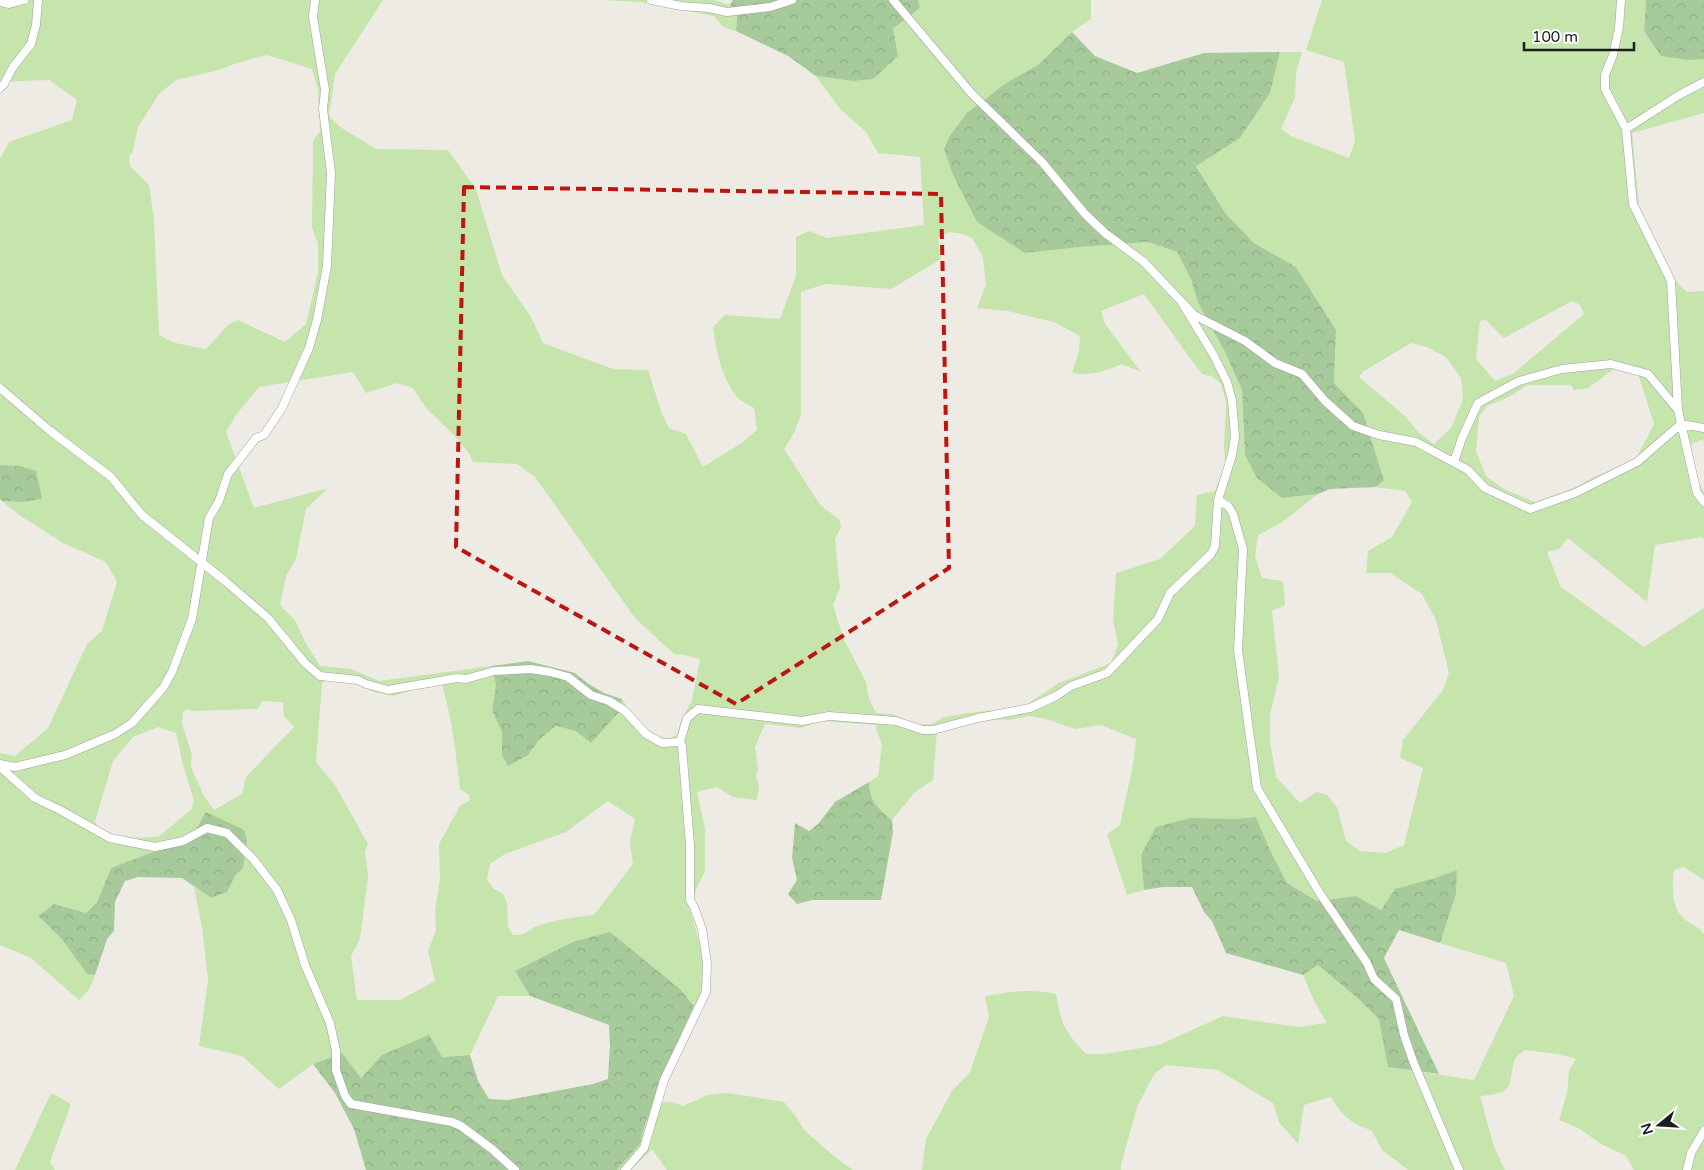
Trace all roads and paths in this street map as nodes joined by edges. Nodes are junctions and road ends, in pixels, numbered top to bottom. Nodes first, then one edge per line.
1 (24, 0) edge
2 (38, 0) edge
3 (315, 0) edge
4 (651, 0) edge
5 (792, 0) edge
6 (893, 0) edge
7 (1621, 0) edge
8 (0, 2) edge
9 (1704, 82) edge
10 (0, 88) edge
11 (1626, 129) junction
12 (1182, 303) junction
13 (0, 388) edge
14 (1678, 410) junction
15 (1681, 424) junction
16 (1704, 428) edge
17 (1454, 462) junction
18 (1218, 500) junction
19 (1704, 502) edge
20 (202, 562) junction
21 (680, 742) junction
22 (0, 765) edge
23 (1704, 1131) edge
24 (515, 1170) edge
25 (625, 1170) edge
26 (1460, 1170) edge
27 (1687, 1170) edge

1 - 8 street
2 - 10 street
3 - 20 street
4 - 5 street
6 - 12 street
7 - 11 street
9 - 11 street
11 - 14 street
12 - 17 street
12 - 18 street
13 - 20 street
14 - 15 street
14 - 17 street
15 - 16 street
15 - 17 street
15 - 19 street
18 - 21 street
18 - 26 street
20 - 21 street
20 - 22 street
21 - 25 street
22 - 24 street
23 - 27 street

